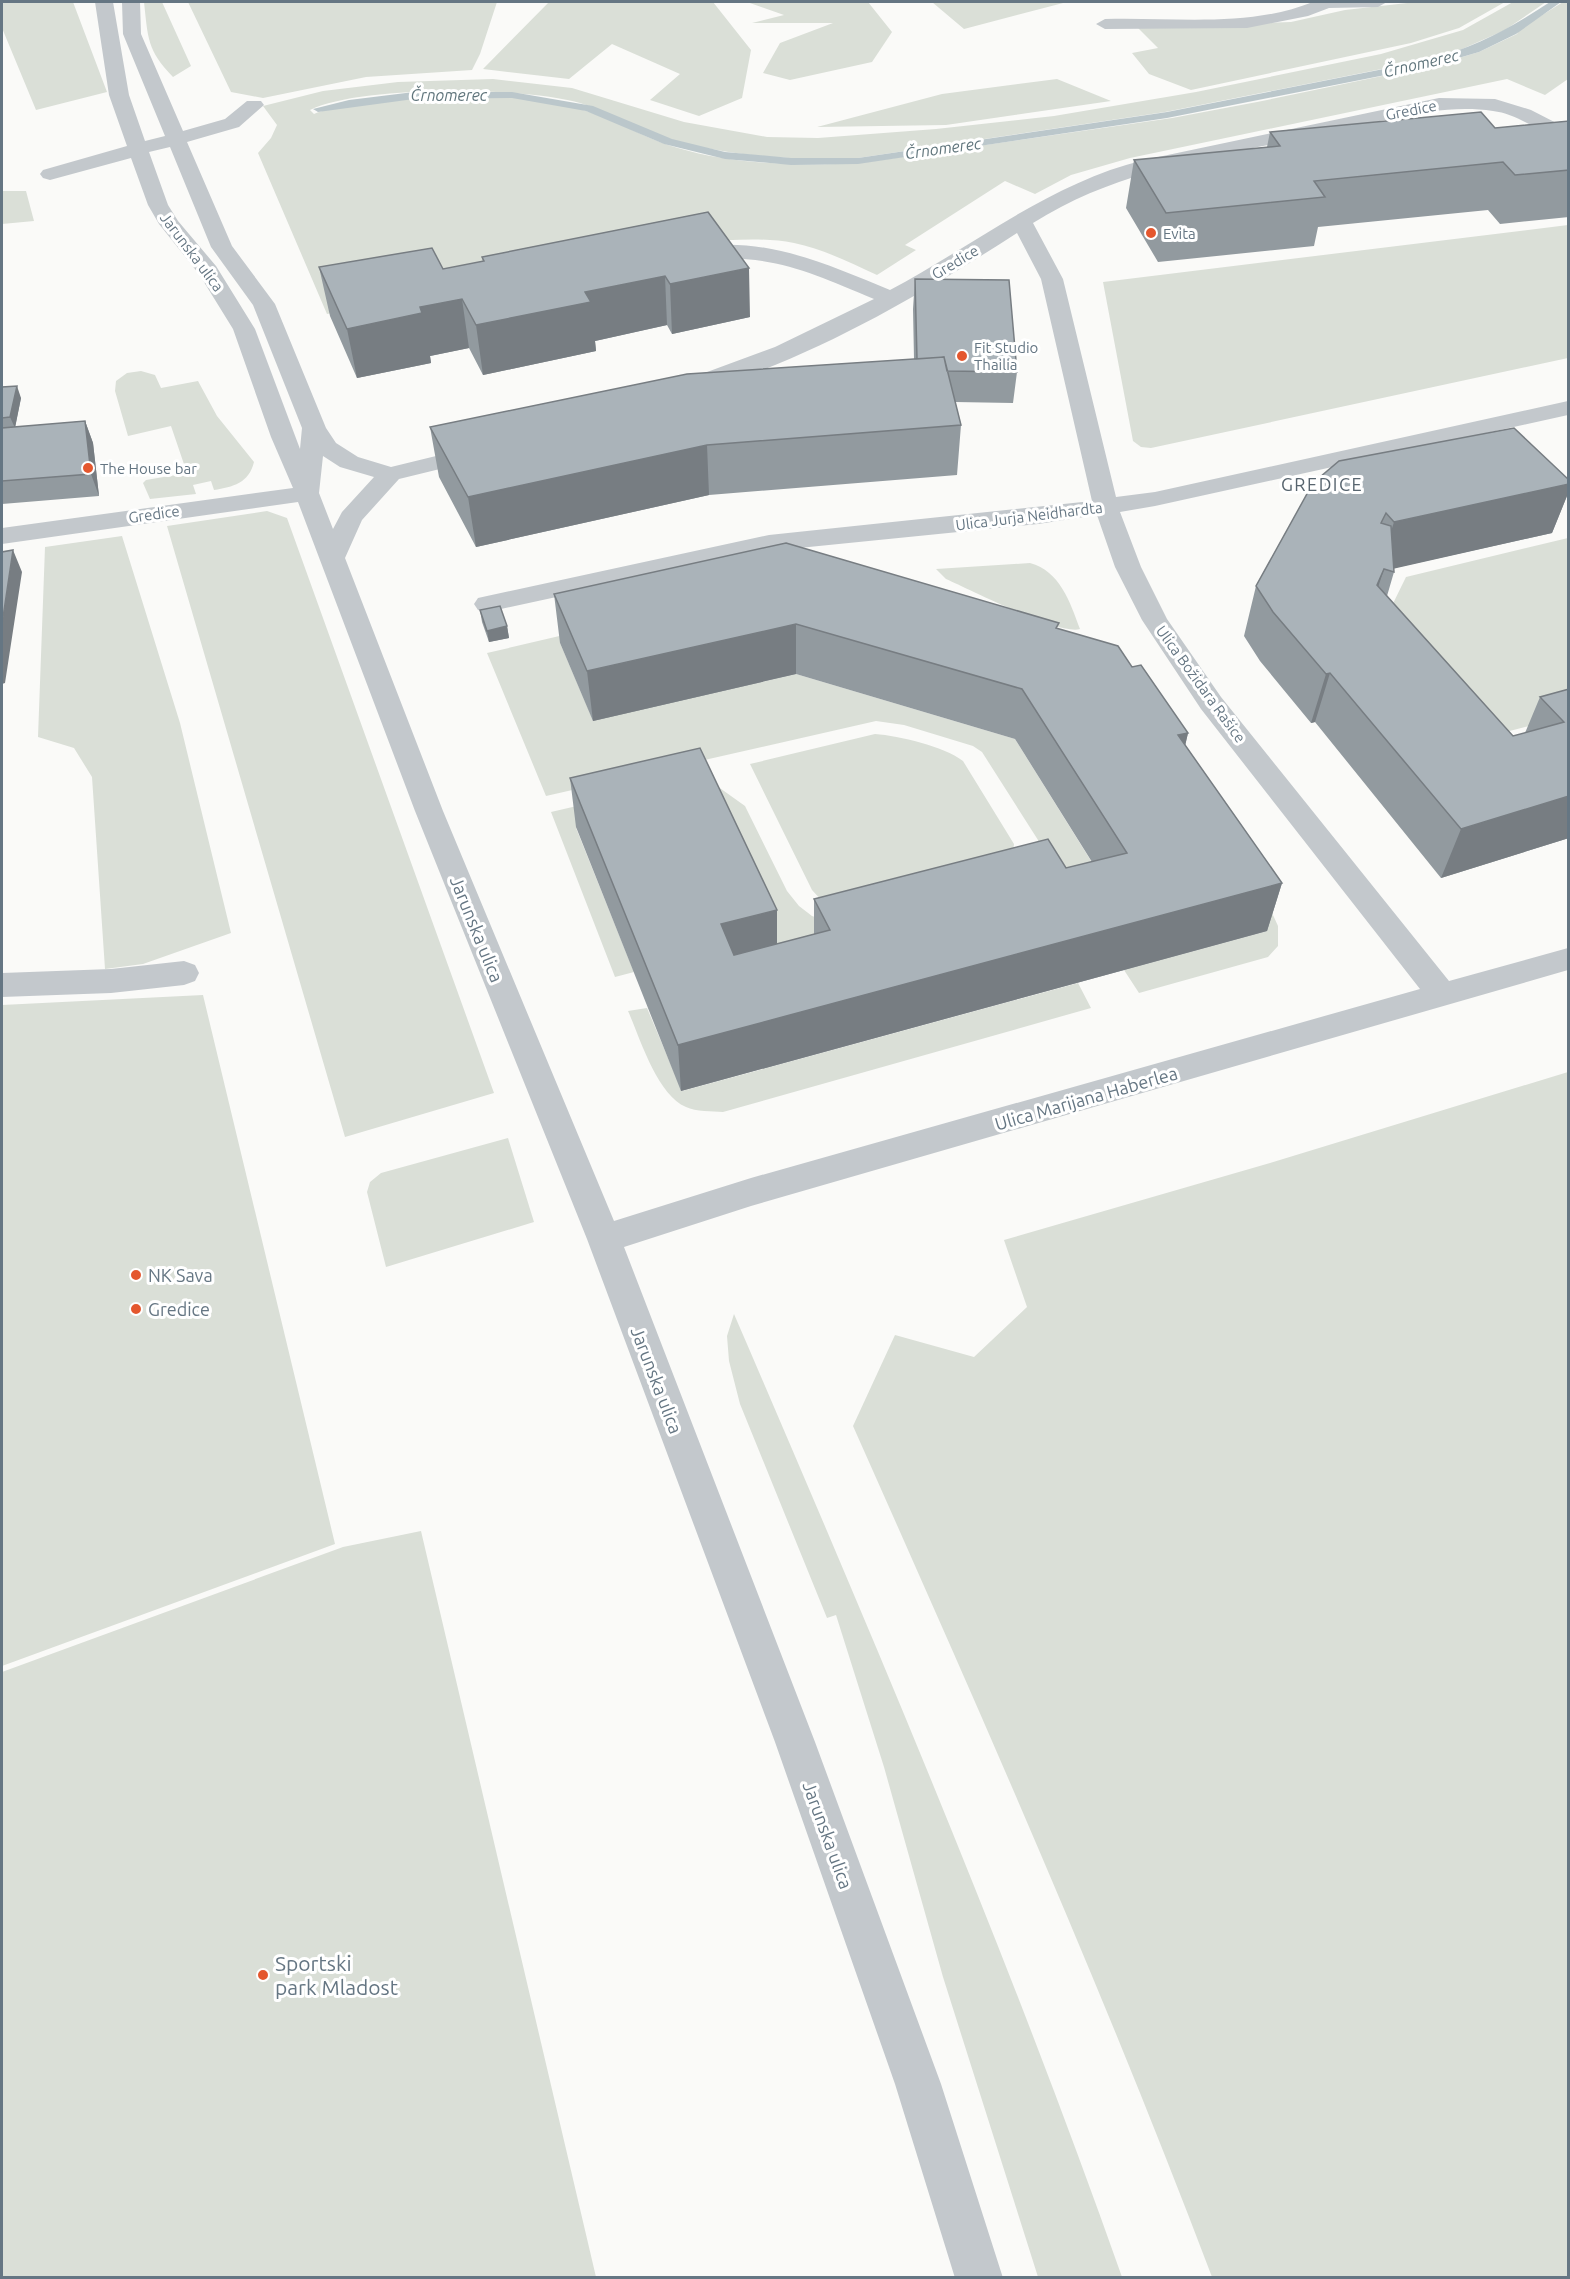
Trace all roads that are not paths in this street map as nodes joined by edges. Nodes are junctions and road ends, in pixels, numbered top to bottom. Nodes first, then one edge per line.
1 (104, 2) edge
2 (131, 2) edge
3 (1327, 2) edge
4 (1378, 2) edge
5 (1105, 24) dead end
6 (254, 105) dead end
7 (1569, 136) edge
8 (176, 139) junction
9 (138, 148) junction
10 (50, 174) dead end
11 (1022, 221) junction
12 (670, 259) edge
13 (890, 298) junction
14 (673, 392) edge
15 (1569, 408) edge
16 (315, 428) junction
17 (505, 444) edge
18 (390, 474) junction
19 (308, 493) junction
20 (1106, 507) junction
21 (2, 536) edge
22 (332, 558) junction
23 (487, 604) dead end
24 (1569, 959) edge
25 (184, 973) dead end
26 (2, 985) edge
27 (1443, 996) junction
28 (604, 1239) junction
29 (980, 2277) edge

1 - 9 street, Jarunska ulica
2 - 8 street, Jarunska ulica
3 - 4 street
3 - 5 street
6 - 8 street
7 - 11 street, Gredice
8 - 9 street
8 - 16 street, Jarunska ulica
9 - 10 street
9 - 19 street, Jarunska ulica
11 - 13 street, Gredice
11 - 20 street, Ulica Božidara Rašice
12 - 13 street
13 - 14 street, Gredice
15 - 20 street, Ulica Jurja Neidhardta
16 - 18 street
16 - 19 street, Jarunska ulica
17 - 18 street
18 - 22 street
19 - 21 street, Gredice
19 - 22 street, Jarunska ulica
20 - 23 street, Ulica Jurja Neidhardta
20 - 27 street, Ulica Božidara Rašice
22 - 28 street, Jarunska ulica
24 - 27 street, Ulica Marijana Haberlea
25 - 26 street
27 - 28 street, Ulica Marijana Haberlea
28 - 29 street, Jarunska ulica

